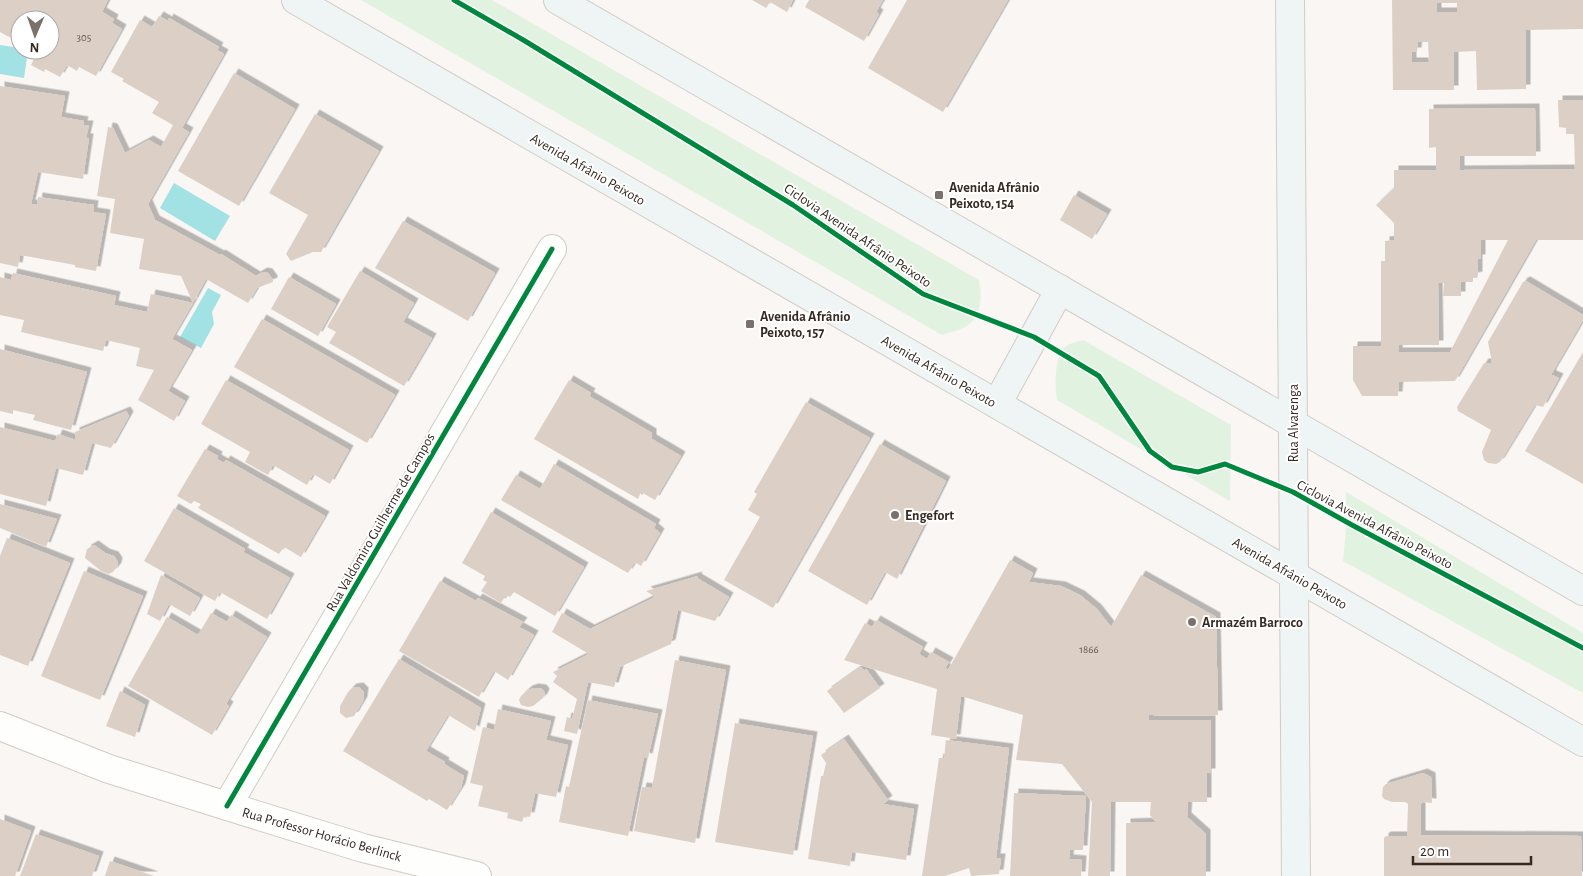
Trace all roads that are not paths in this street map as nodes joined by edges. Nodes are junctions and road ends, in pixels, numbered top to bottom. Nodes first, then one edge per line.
1 (296, 0) edge
2 (558, 0) edge
3 (1290, 0) edge
4 (552, 249) dead end
5 (1060, 289) junction
6 (997, 404) junction
7 (1292, 422) junction
8 (1294, 575) junction
9 (1583, 591) edge
10 (0, 726) edge
11 (1583, 742) edge
12 (227, 806) junction
13 (477, 876) edge
14 (1296, 876) edge

1 - 6 main road, Avenida Afrânio Peixoto
2 - 5 main road
3 - 7 main road, Rua Alvarenga
4 - 12 street, Rua Valdomiro Guilherme de Campos
5 - 6 main road
5 - 7 main road
6 - 8 main road, Avenida Afrânio Peixoto
7 - 8 main road, Rua Alvarenga
7 - 9 main road
8 - 11 main road, Avenida Afrânio Peixoto
8 - 14 main road, Rua Alvarenga
10 - 12 street, Rua Professor Horácio Berlinck
12 - 13 street, Rua Professor Horácio Berlinck

